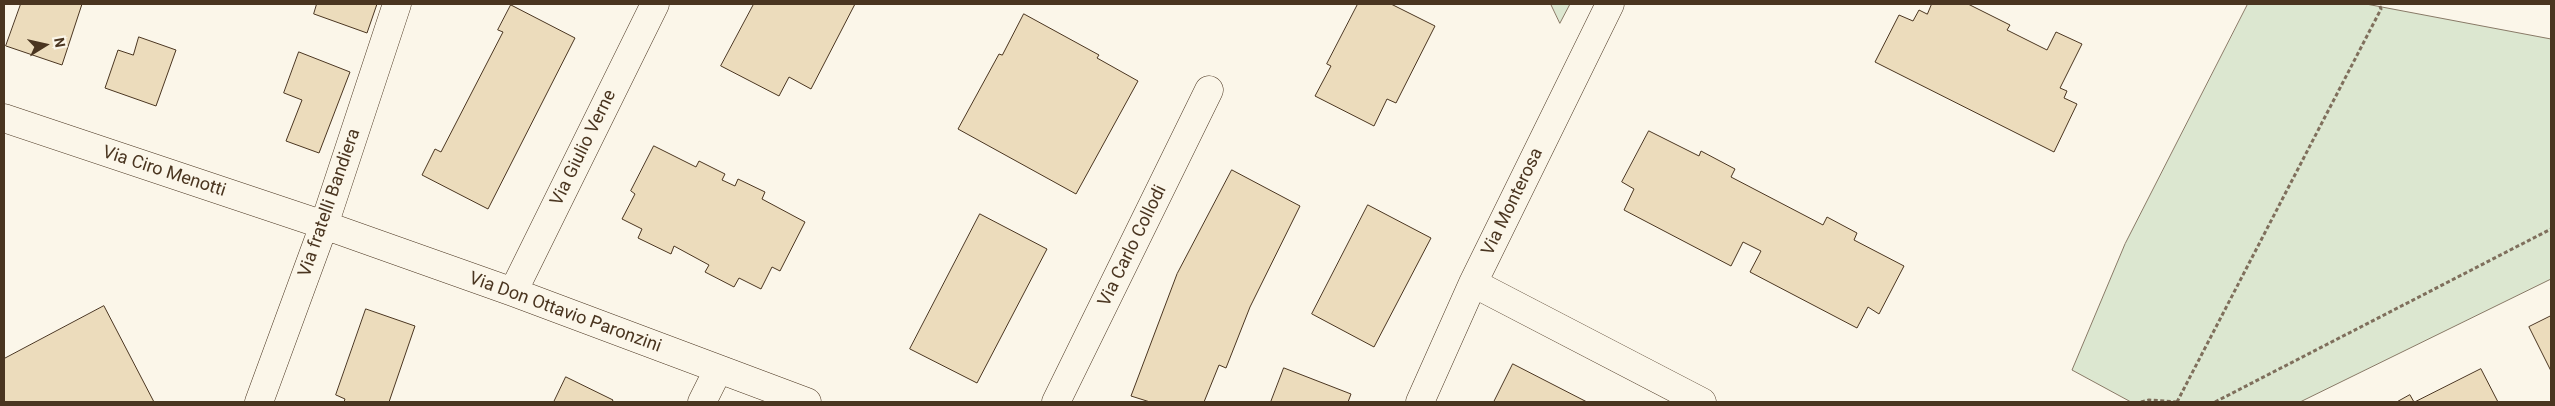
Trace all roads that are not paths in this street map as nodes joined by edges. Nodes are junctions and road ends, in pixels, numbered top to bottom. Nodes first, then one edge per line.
1 (397, 4) edge
2 (655, 4) edge
3 (1610, 4) edge
4 (1209, 90) dead end
5 (4, 118) edge
6 (324, 225) junction
7 (1473, 283) junction
8 (513, 292) junction
9 (718, 370) junction
10 (259, 402) edge
11 (702, 402) edge
12 (807, 402) edge
13 (1056, 402) edge
14 (1420, 402) edge
15 (1702, 402) edge

1 - 6 street, Via fratelli Bandiera
2 - 8 street, Via Giulio Verne
3 - 7 street, Via Monterosa
4 - 13 street, Via Carlo Collodi
5 - 6 street, Via Ciro Menotti
6 - 8 street, Via Don Ottavio Paronzini
6 - 10 street, Via fratelli Bandiera
7 - 14 street, Via Monterosa
7 - 15 street
8 - 9 street, Via Don Ottavio Paronzini
9 - 11 street
9 - 12 street, Via Don Ottavio Paronzini

